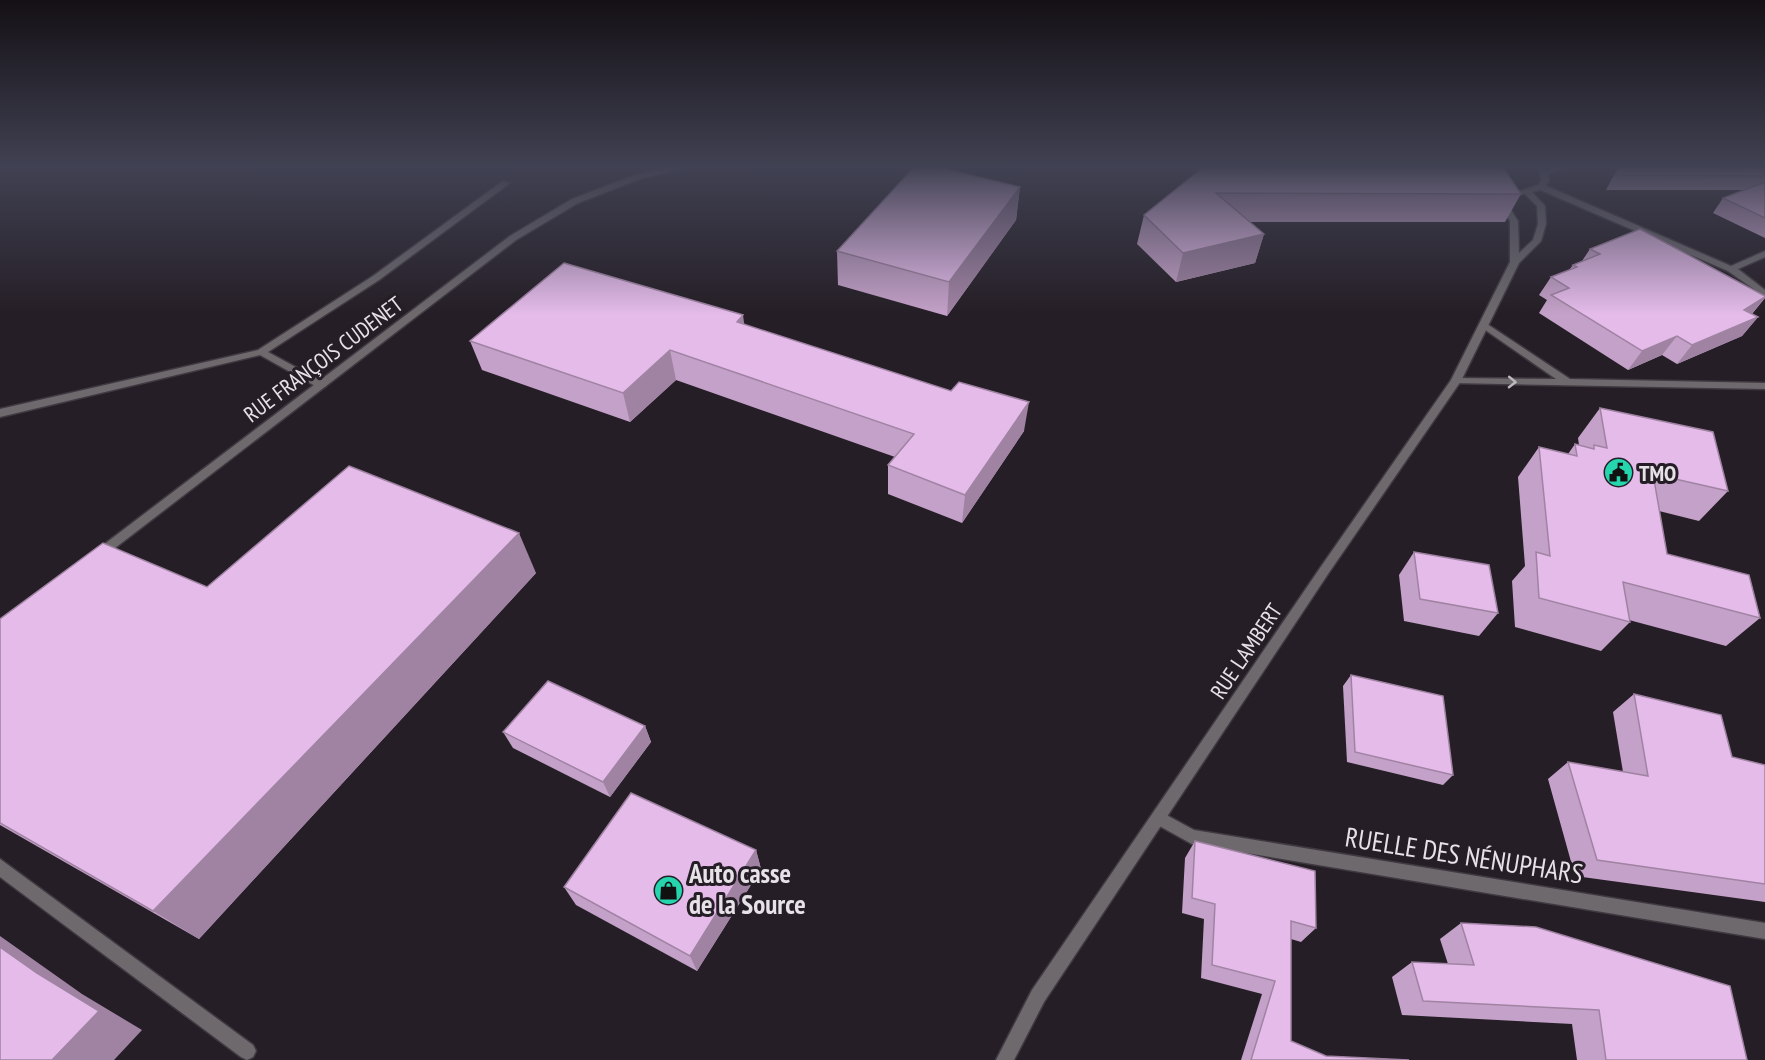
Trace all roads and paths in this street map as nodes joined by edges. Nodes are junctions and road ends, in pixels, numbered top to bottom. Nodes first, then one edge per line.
1 (463, 214) edge
2 (552, 214) edge
3 (1510, 214) edge
4 (1541, 214) edge
5 (1604, 214) edge
6 (1765, 254) edge
7 (1515, 262) junction
8 (1731, 269) junction
9 (1765, 294) edge
10 (1484, 325) junction
11 (261, 352) junction
12 (1456, 381) junction
13 (1568, 383) junction
14 (321, 385) junction
15 (1765, 386) edge
16 (0, 413) edge
17 (85, 565) edge
18 (1159, 818) junction
19 (0, 867) edge
20 (1765, 931) edge
21 (247, 1051) dead end
22 (1005, 1060) edge

1 - 11 street
2 - 14 street, RUE FRANÇOIS CUDENET
3 - 7 street, RUE LAMBERT
4 - 7 street, RUE LAMBERT
5 - 8 street
6 - 8 street
7 - 10 street, RUE LAMBERT
8 - 9 street
10 - 12 street, RUE LAMBERT
10 - 13 street
11 - 14 street
11 - 16 street
12 -> 13 street
12 - 18 street, RUE LAMBERT
13 - 15 street
14 - 17 street, RUE FRANÇOIS CUDENET
18 - 20 street, RUELLE DES NÉNUPHARS
18 - 22 street, RUE LAMBERT
19 - 21 street

